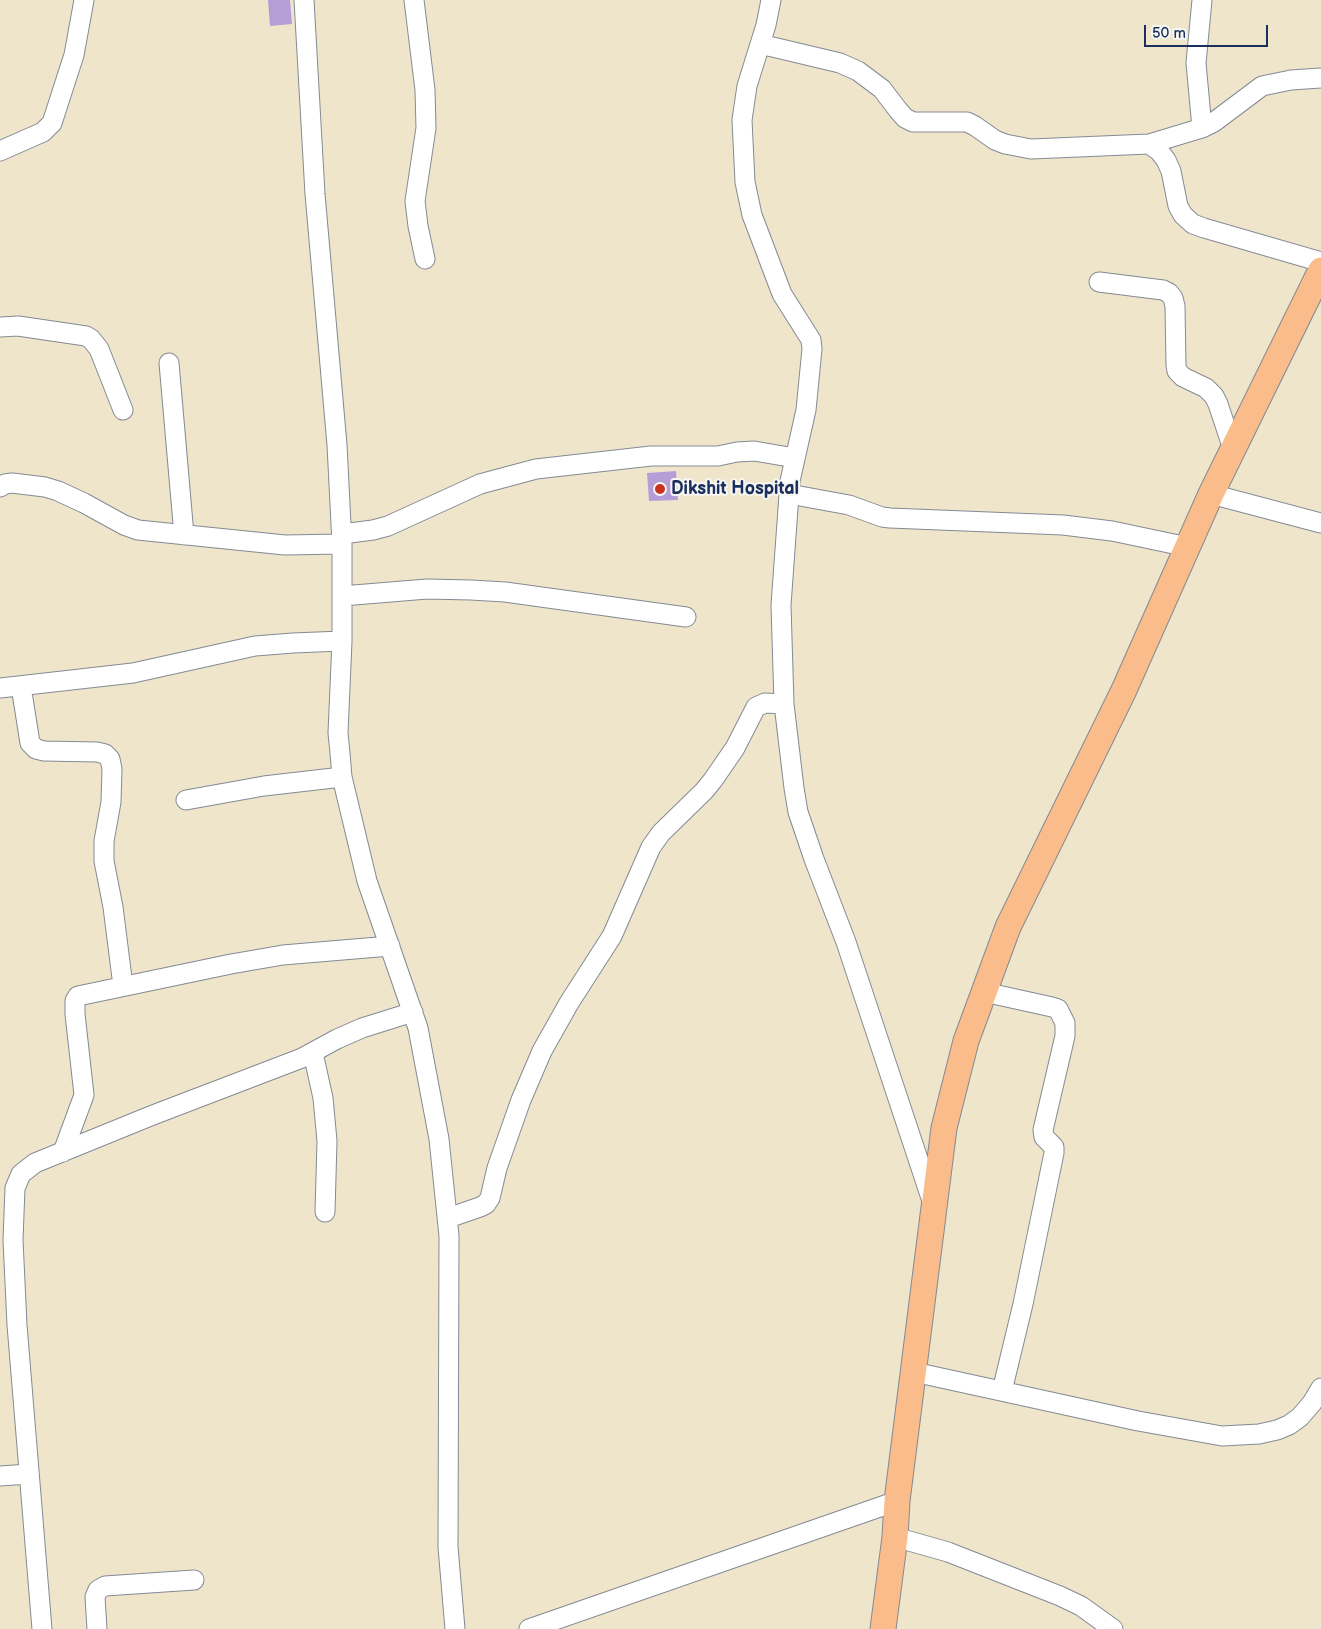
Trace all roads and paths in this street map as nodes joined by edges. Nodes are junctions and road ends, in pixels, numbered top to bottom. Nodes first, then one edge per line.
1 (84, 0) edge
2 (304, 0) edge
3 (414, 0) edge
4 (771, 0) edge
5 (1202, 0) edge
6 (760, 44) junction
7 (1321, 78) edge
8 (1202, 128) junction
9 (1149, 144) junction
10 (0, 151) edge
11 (425, 259) dead end
12 (1321, 262) edge
13 (1321, 270) edge
14 (1099, 282) dead end
15 (0, 327) edge
16 (169, 363) dead end
17 (123, 410) dead end
18 (1233, 449) junction
19 (795, 458) junction
20 (0, 487) edge
21 (790, 494) junction
22 (1211, 494) junction
23 (1321, 523) edge
24 (184, 535) junction
25 (342, 539) junction
26 (1188, 547) junction
27 (342, 596) junction
28 (686, 617) dead end
29 (342, 641) junction
30 (21, 686) junction
31 (0, 688) edge
32 (784, 704) junction
33 (342, 777) junction
34 (186, 800) dead end
35 (390, 946) junction
36 (123, 986) junction
37 (984, 992) junction
38 (413, 1012) junction
39 (313, 1053) junction
40 (63, 1152) junction
41 (934, 1208) junction
42 (326, 1212) dead end
43 (448, 1218) junction
44 (0, 1266) edge
45 (15, 1284) junction
46 (914, 1372) junction
47 (1321, 1388) edge
48 (1002, 1391) junction
49 (29, 1474) junction
50 (0, 1476) edge
51 (897, 1501) junction
52 (895, 1536) junction
53 (194, 1580) dead end
54 (42, 1629) edge
55 (97, 1629) edge
56 (455, 1629) edge
57 (529, 1629) edge
58 (883, 1629) edge
59 (1113, 1629) edge

1 - 10 street
2 - 25 street
3 - 11 street
4 - 6 street
5 - 8 street
6 - 9 street
6 - 19 street
7 - 8 street
8 - 9 street
9 - 12 street
13 - 18 main road
14 - 18 street
15 - 17 street
16 - 24 street
18 - 22 main road
19 - 21 street
19 - 25 street
20 - 24 street
21 - 26 street
21 - 32 street
22 - 23 street
22 - 26 main road
24 - 25 street
25 - 27 street
26 - 37 main road
27 - 28 street
27 - 29 street
29 - 30 street
29 - 33 street
30 - 31 street
30 - 36 street
32 - 41 street
32 - 43 street
33 - 34 street
33 - 35 street
35 - 36 street
35 - 38 street
36 - 40 street
37 - 41 main road
37 - 48 street
38 - 39 street
38 - 43 street
39 - 40 street
39 - 42 street
40 - 45 street
41 - 46 main road
43 - 56 street
44 - 45 street
45 - 49 street
46 - 48 street
46 - 51 main road
47 - 48 street
49 - 50 street
49 - 54 street
51 - 52 main road
51 - 57 street
52 - 58 main road
52 - 59 street
53 - 55 street

